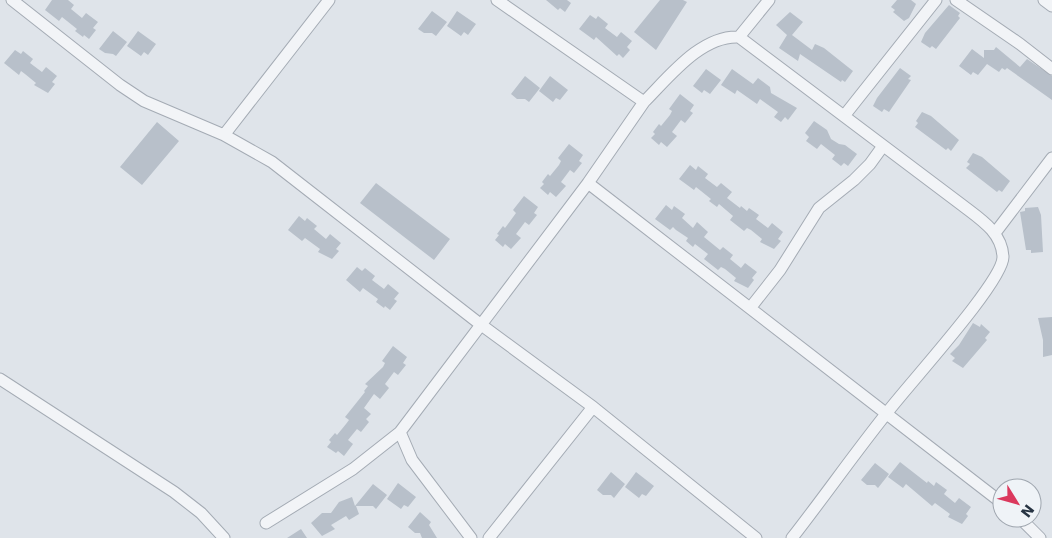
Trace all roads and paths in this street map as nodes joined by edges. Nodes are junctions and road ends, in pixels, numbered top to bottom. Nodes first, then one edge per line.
1 (12, 0) edge
2 (329, 0) edge
3 (496, 0) edge
4 (769, 0) edge
5 (936, 0) edge
6 (956, 0) edge
7 (1044, 0) edge
8 (1052, 6) edge
9 (739, 37) junction
10 (1052, 69) edge
11 (644, 102) junction
12 (844, 116) junction
13 (224, 135) junction
14 (882, 146) junction
15 (1052, 158) edge
16 (588, 182) junction
17 (995, 233) junction
18 (751, 307) junction
19 (480, 324) junction
20 (0, 379) edge
21 (593, 407) junction
22 (886, 413) junction
23 (400, 432) junction
24 (992, 495) edge
25 (266, 523) dead end
26 (1030, 528) edge
27 (224, 538) edge
28 (470, 538) edge
29 (489, 538) edge
30 (756, 538) edge
31 (792, 538) edge
32 (1040, 538) edge

1 - 13 street
2 - 13 street
3 - 11 street
4 - 9 street
5 - 12 street
6 - 10 street
7 - 8 street
9 - 11 street
9 - 12 street
11 - 16 street
12 - 14 street
13 - 19 street
14 - 17 street
14 - 18 street
15 - 17 street
16 - 18 street
16 - 19 street
17 - 22 street
18 - 22 street
19 - 21 street
19 - 23 street
20 - 27 street
21 - 29 street
21 - 30 street
22 - 24 street
22 - 31 street
23 - 25 street
23 - 28 street
26 - 32 street

